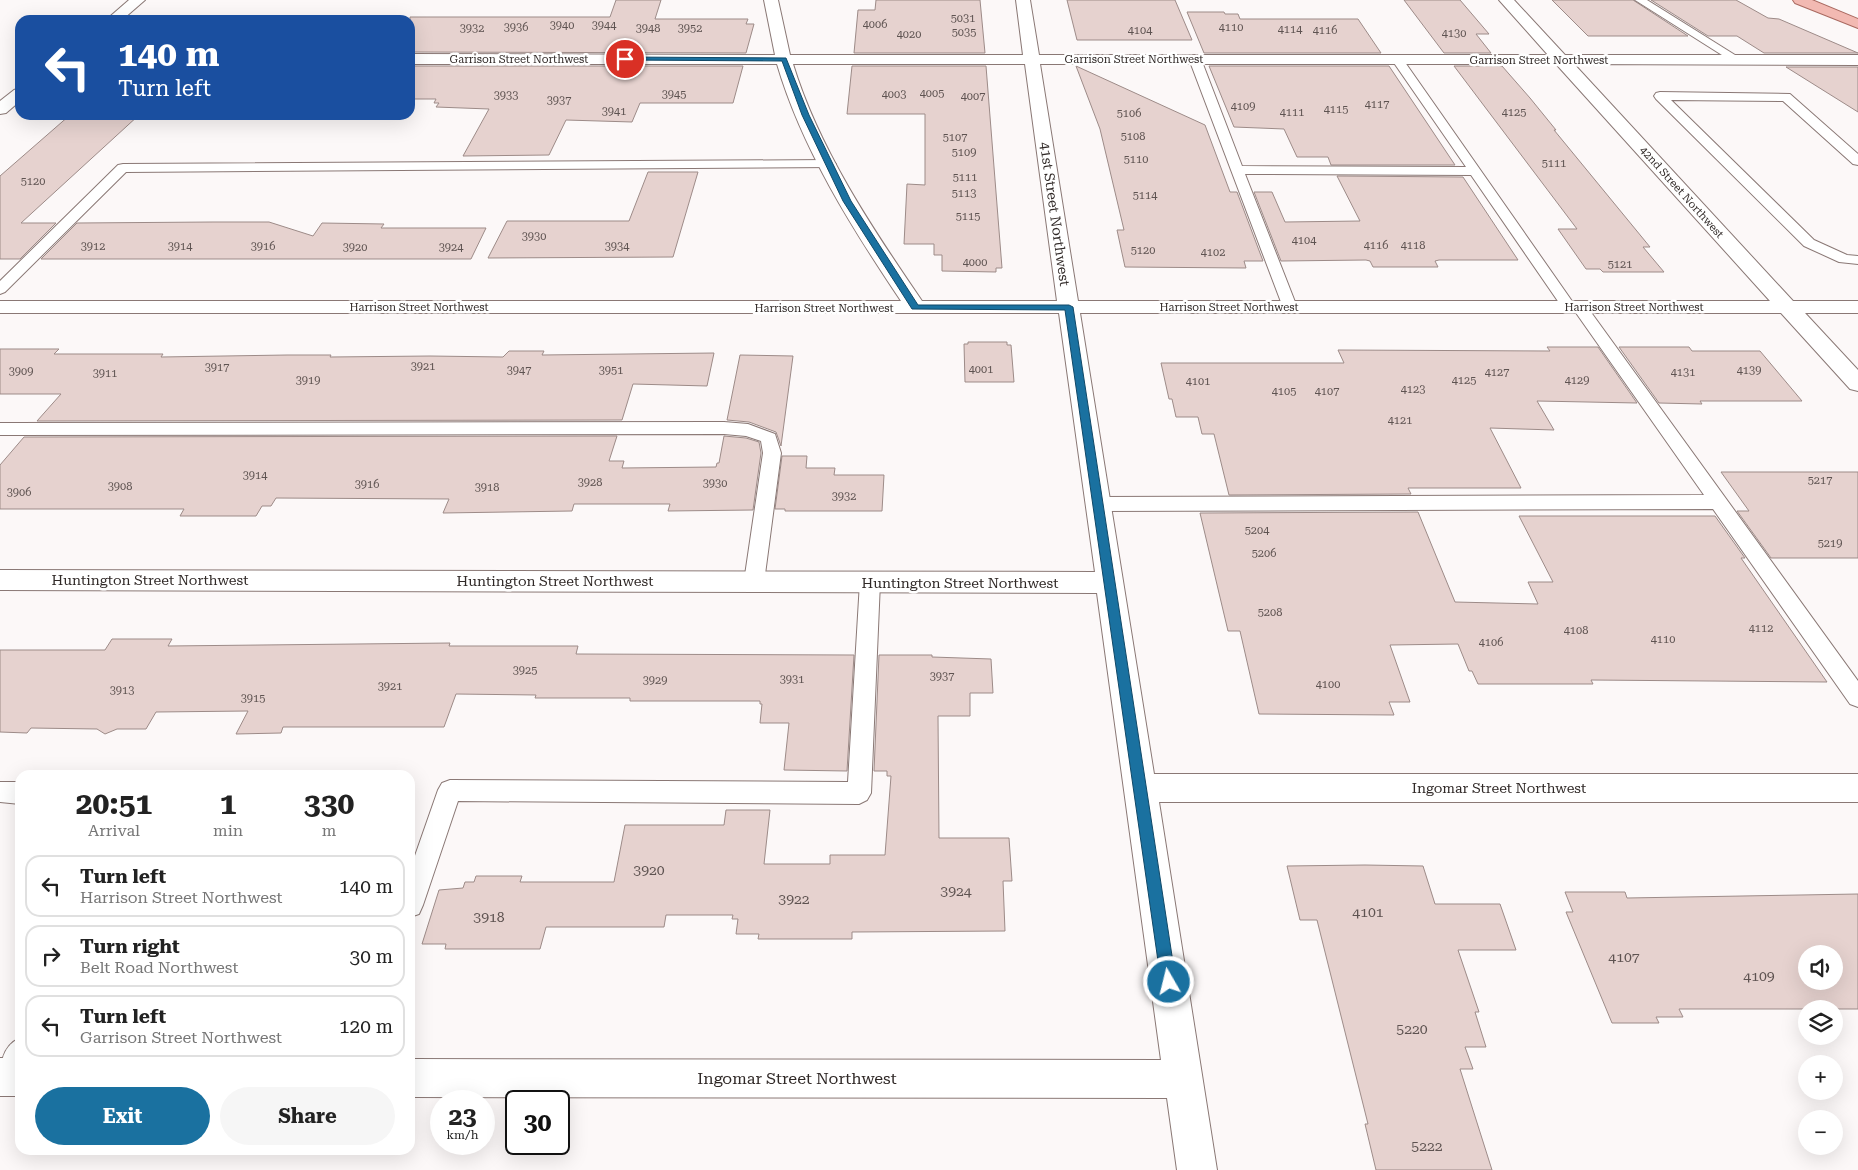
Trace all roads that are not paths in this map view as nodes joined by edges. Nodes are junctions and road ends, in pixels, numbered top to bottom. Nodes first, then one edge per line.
1 (138, 0) edge
2 (771, 0) edge
3 (1023, 0) edge
4 (1506, 0) edge
5 (1640, 0) edge
6 (1800, 0) edge
7 (119, 15) edge
8 (1858, 24) edge
9 (415, 59) edge
10 (784, 59) junction
11 (1032, 59) junction
12 (1195, 59) junction
13 (1398, 60) junction
14 (1561, 60) junction
15 (1737, 60) junction
16 (1858, 60) edge
17 (15, 98) edge
18 (0, 109) edge
19 (1858, 161) edge
20 (828, 164) junction
21 (1237, 170) junction
22 (1475, 171) junction
23 (1858, 260) edge
24 (0, 290) edge
25 (0, 307) edge
26 (1069, 307) junction
27 (1289, 307) junction
28 (1574, 307) junction
29 (1787, 307) junction
30 (1858, 307) edge
31 (916, 308) junction
32 (1858, 384) edge
33 (0, 429) edge
34 (1719, 502) junction
35 (1098, 504) junction
36 (0, 580) edge
37 (754, 582) junction
38 (870, 582) junction
39 (1110, 583) junction
40 (1858, 698) edge
41 (1140, 788) junction
42 (1858, 788) edge
43 (0, 792) edge
44 (15, 792) edge
45 (415, 891) edge
46 (415, 1078) edge
47 (1183, 1079) junction
48 (1197, 1170) edge

1 - 7 street
2 - 10 street
3 - 11 street, 41st Street Northwest
4 - 14 street, 42nd Street Northwest
5 - 15 lane
6 - 8 main road
9 - 10 street, Garrison Street Northwest
10 - 11 street, Garrison Street Northwest
10 - 20 street
11 - 12 street, Garrison Street Northwest
11 - 26 street, 41st Street Northwest
12 - 13 street, Garrison Street Northwest
12 - 21 lane
13 - 14 street, Garrison Street Northwest
13 - 22 lane
14 - 15 street, Garrison Street Northwest
14 - 29 street, 42nd Street Northwest
15 - 16 street, Garrison Street Northwest
17 - 18 street
19 - 23 lane
20 - 24 lane
20 - 31 street
21 - 22 lane
21 - 27 lane
22 - 28 lane
25 - 31 street, Harrison Street Northwest
26 - 27 street, Harrison Street Northwest
26 - 31 street, Harrison Street Northwest
26 - 35 street, 41st Street Northwest
27 - 28 street, Harrison Street Northwest
28 - 29 street, Harrison Street Northwest
28 - 34 lane
29 - 30 street, Harrison Street Northwest
29 - 32 street, 42nd Street Northwest
33 - 37 lane
34 - 35 lane
34 - 40 lane
35 - 39 street, 41st Street Northwest
36 - 37 street, Huntington Street Northwest
37 - 38 street, Huntington Street Northwest
38 - 39 street, Huntington Street Northwest
38 - 45 lane
39 - 41 street, 41st Street Northwest
41 - 42 street, Ingomar Street Northwest
41 - 47 street, 41st Street Northwest
43 - 44 lane
46 - 47 street, Ingomar Street Northwest
47 - 48 street, 41st Street Northwest

